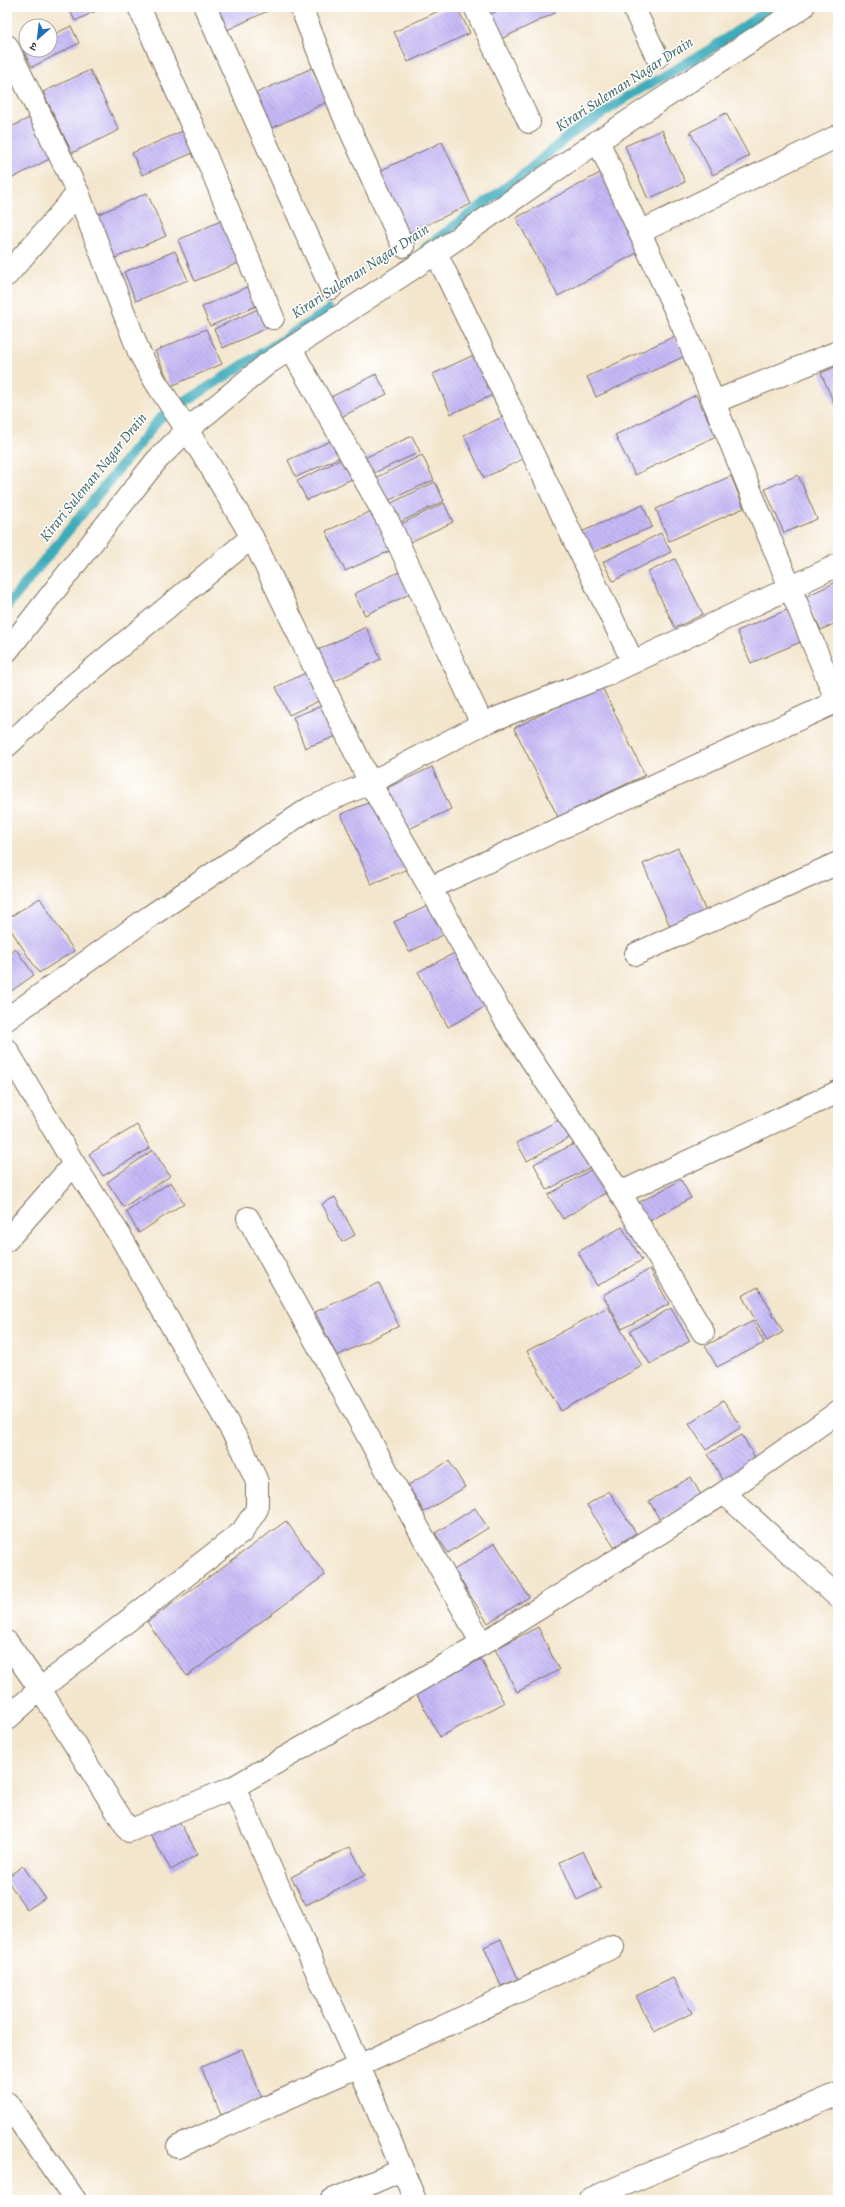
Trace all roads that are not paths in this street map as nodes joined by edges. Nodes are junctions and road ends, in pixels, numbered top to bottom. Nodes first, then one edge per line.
1 (139, 7) edge
2 (205, 7) edge
3 (301, 7) edge
4 (476, 7) edge
5 (633, 7) edge
6 (802, 7) edge
7 (7, 46) edge
8 (657, 58) dead end
9 (528, 122) dead end
10 (838, 136) edge
11 (598, 141) junction
12 (78, 193) junction
13 (640, 232) junction
14 (403, 246) dead end
15 (436, 252) junction
16 (7, 275) edge
17 (331, 288) dead end
18 (273, 318) dead end
19 (291, 349) junction
20 (838, 352) edge
21 (714, 402) junction
22 (185, 426) junction
23 (252, 537) junction
24 (838, 565) edge
25 (790, 588) junction
26 (7, 651) edge
27 (633, 662) junction
28 (838, 702) edge
29 (482, 724) junction
30 (7, 746) edge
31 (370, 783) junction
32 (838, 863) edge
33 (430, 888) junction
34 (636, 954) dead end
35 (7, 1019) edge
36 (7, 1050) edge
37 (838, 1092) edge
38 (74, 1164) junction
39 (620, 1193) junction
40 (248, 1218) dead end
41 (7, 1240) edge
42 (703, 1332) dead end
43 (838, 1412) edge
44 (724, 1493) junction
45 (838, 1596) edge
46 (7, 1642) edge
47 (482, 1644) junction
48 (40, 1689) junction
49 (7, 1719) edge
50 (234, 1787) junction
51 (612, 1947) dead end
52 (359, 2066) junction
53 (838, 2094) edge
54 (7, 2103) edge
55 (178, 2147) dead end
56 (402, 2170) junction
57 (75, 2200) edge
58 (332, 2200) edge
59 (415, 2200) edge
60 (588, 2200) edge

1 - 18 street
2 - 17 street
3 - 14 street
4 - 9 street
5 - 8 street
6 - 11 street
7 - 12 street
10 - 13 street
11 - 13 street
11 - 15 street
12 - 16 street
12 - 22 street
13 - 21 street
15 - 19 street
15 - 27 street
19 - 22 street
19 - 29 street
20 - 21 street
21 - 25 street
22 - 23 street
22 - 26 street
23 - 30 street
23 - 31 street
24 - 25 street
25 - 27 street
25 - 28 street
27 - 29 street
28 - 33 street
29 - 31 street
31 - 33 street
31 - 35 street
32 - 34 street
33 - 39 street
36 - 38 street
37 - 39 street
38 - 41 street
38 - 48 street
39 - 42 street
40 - 47 street
43 - 44 street
44 - 45 street
44 - 47 street
46 - 48 street
47 - 50 street
48 - 49 street
48 - 50 street
50 - 52 street
51 - 52 street
52 - 55 street
52 - 56 street
53 - 60 street
54 - 57 street
56 - 58 street
56 - 59 street

